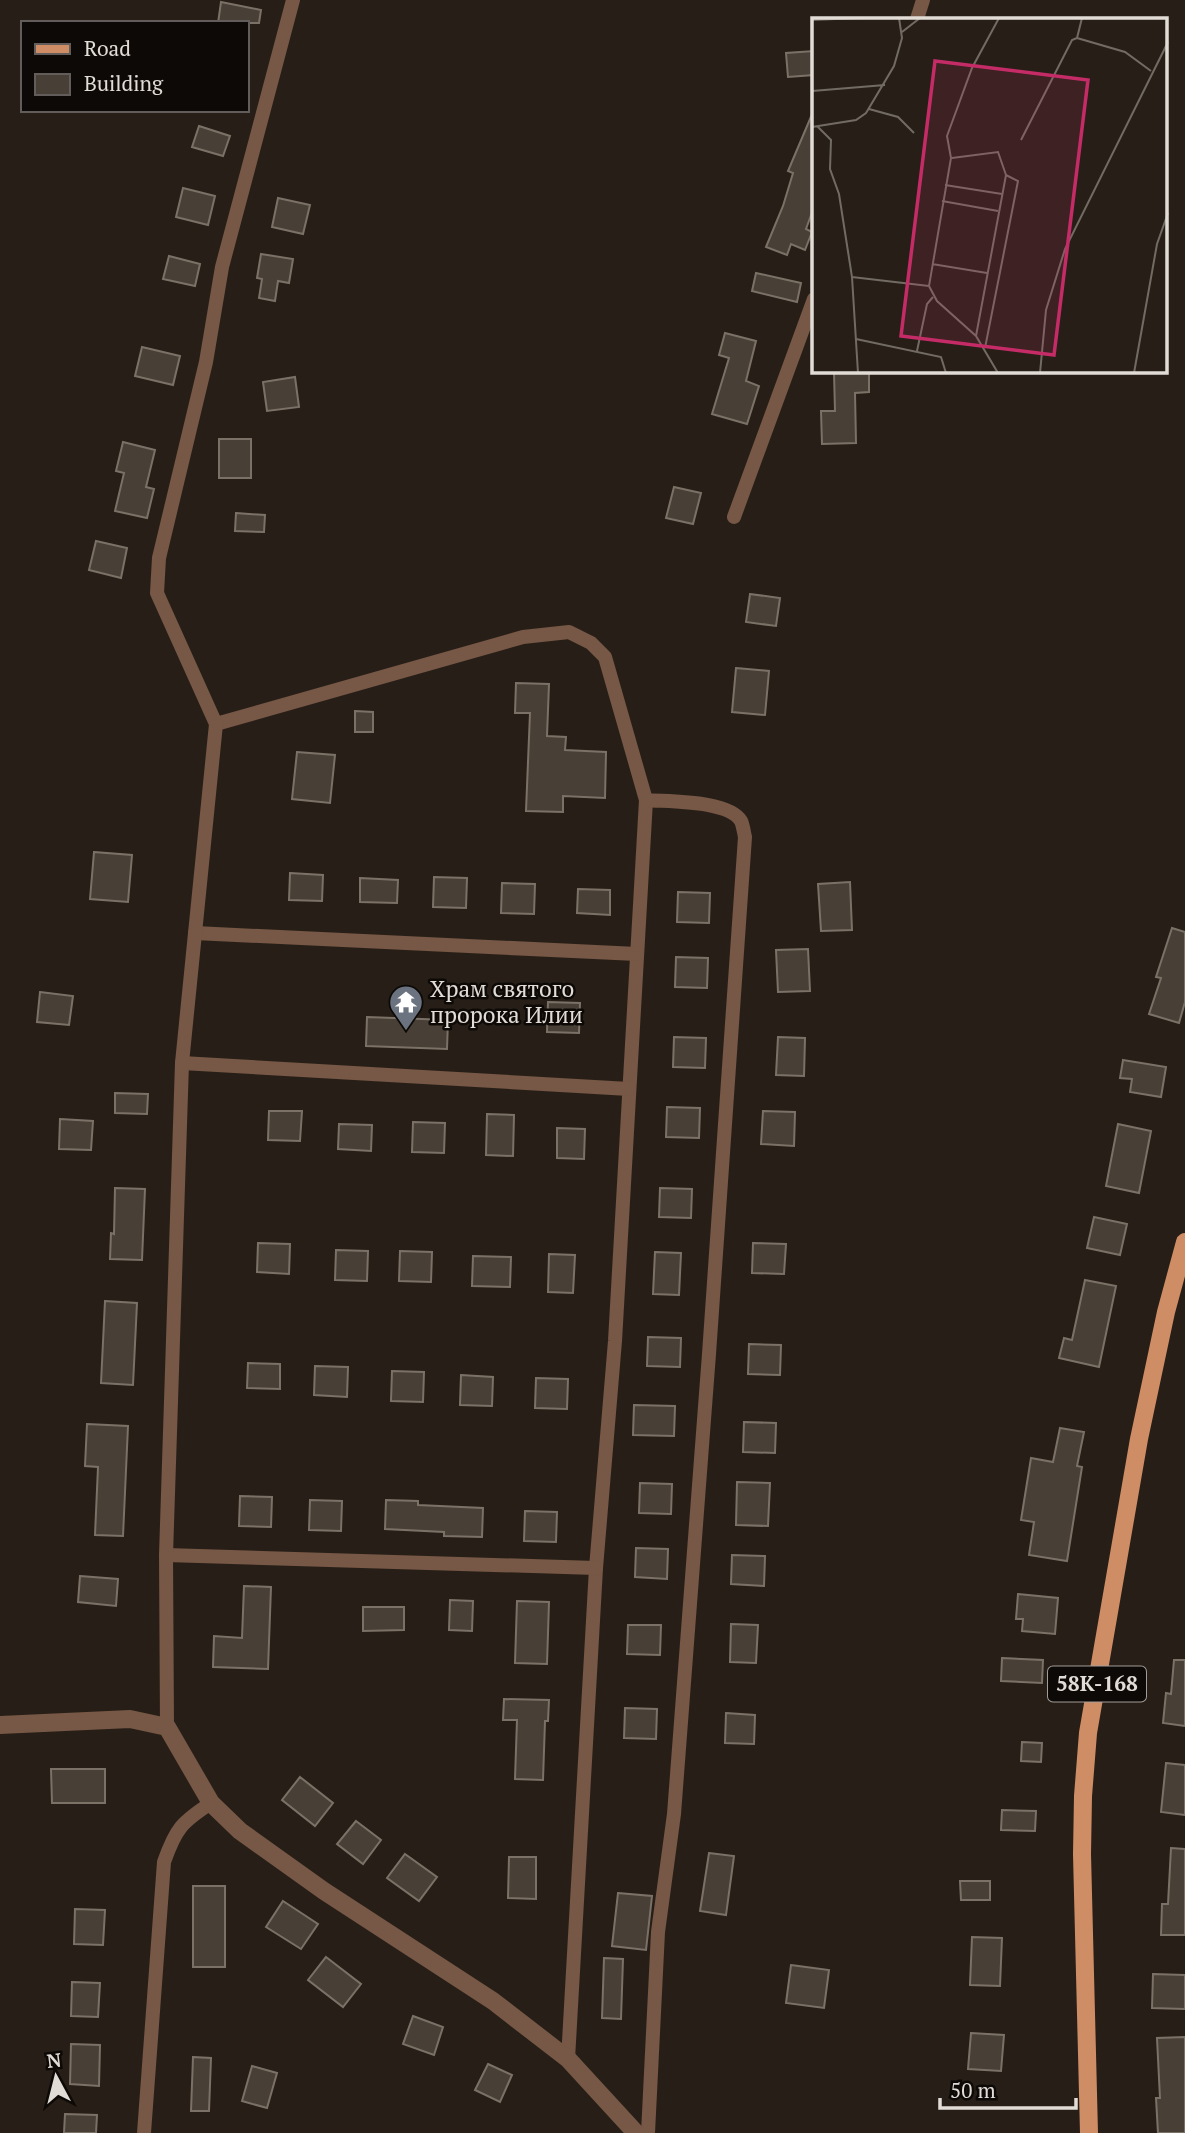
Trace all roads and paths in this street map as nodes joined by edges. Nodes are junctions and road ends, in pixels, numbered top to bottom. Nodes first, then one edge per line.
1 (293, 0) edge
2 (923, 0) edge
3 (917, 18) edge
4 (812, 304) edge
5 (734, 517) dead end
6 (216, 724) junction
7 (646, 800) junction
8 (195, 933) junction
9 (637, 954) junction
10 (182, 1063) junction
11 (629, 1089) junction
12 (1185, 1242) edge
13 (166, 1555) junction
14 (596, 1568) junction
15 (0, 1725) edge
16 (167, 1727) junction
17 (211, 1803) junction
18 (568, 2059) junction
19 (144, 2133) edge
20 (636, 2133) edge
21 (648, 2133) edge
22 (1088, 2133) edge

1 - 6 street
2 - 3 street
4 - 5 street
6 - 7 street
6 - 8 street
7 - 9 street
7 - 21 street
8 - 9 street
8 - 10 street
9 - 11 street
10 - 11 street
10 - 13 street
11 - 14 street
12 - 22 main road, 58К-168
13 - 14 street
13 - 16 street
14 - 18 street
15 - 16 street
16 - 17 street
17 - 18 street
17 - 19 street
18 - 20 street

